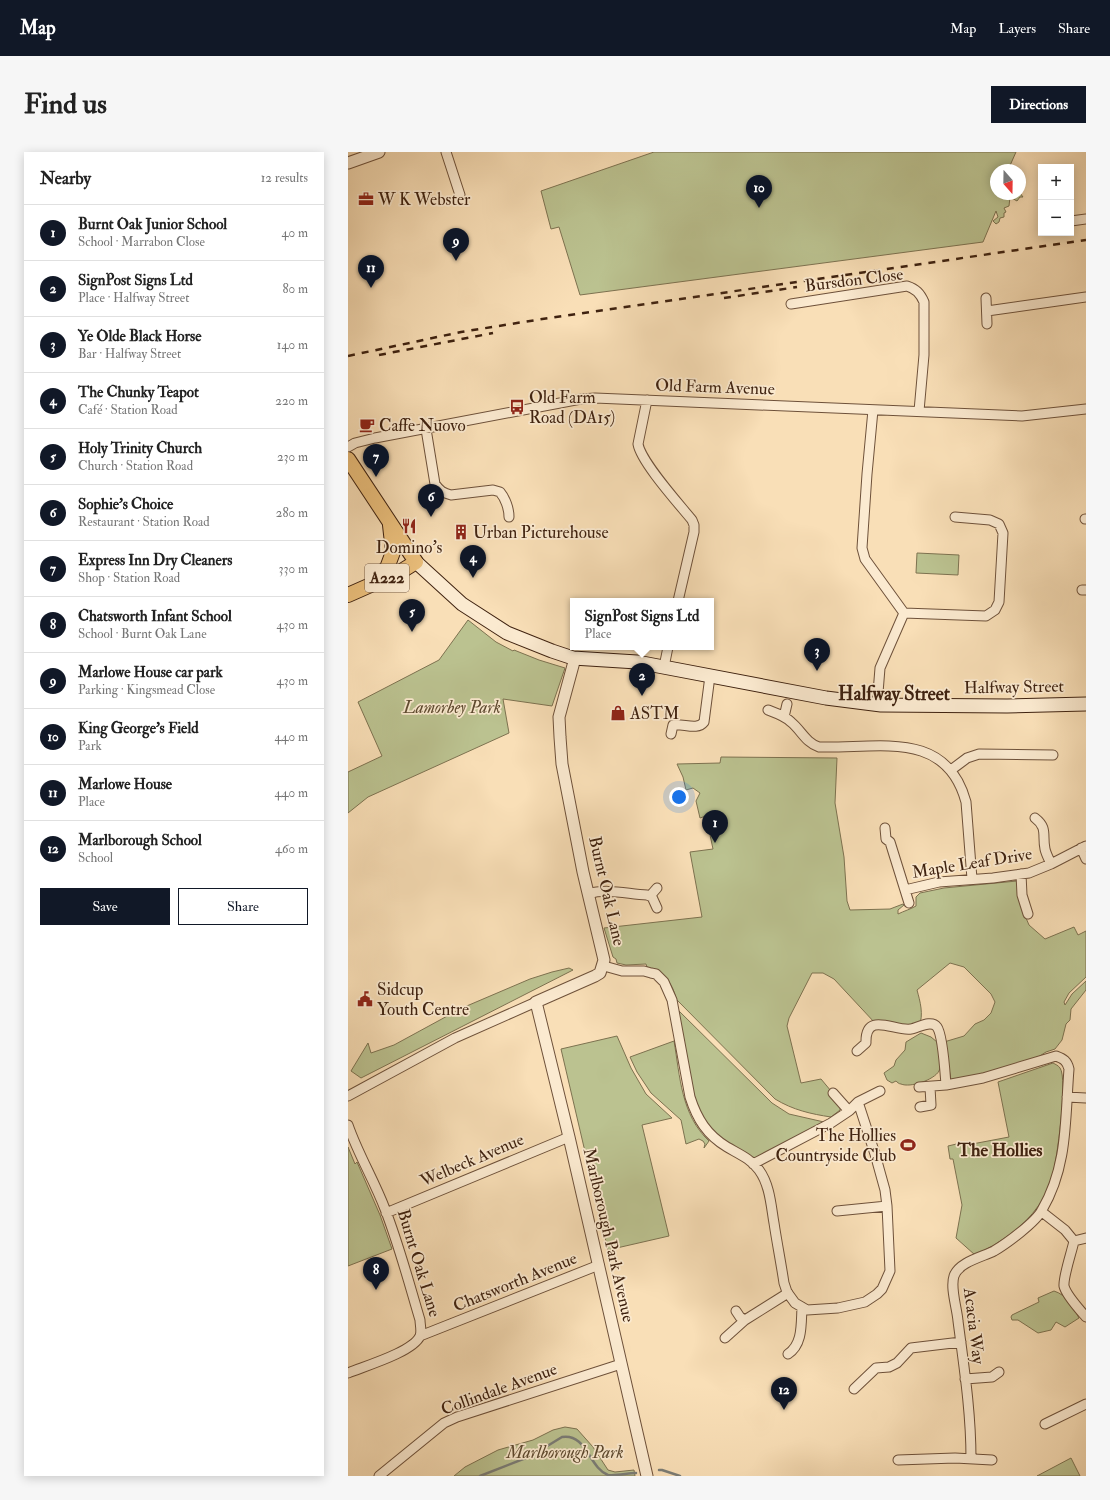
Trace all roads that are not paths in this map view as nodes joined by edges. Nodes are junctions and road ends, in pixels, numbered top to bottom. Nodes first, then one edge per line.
1 (379, 152) edge
2 (446, 152) edge
3 (348, 163) edge
4 (460, 195) dead end
5 (1086, 219) edge
6 (1074, 221) edge
7 (1086, 297) edge
8 (986, 298) dead end
9 (791, 304) dead end
10 (987, 311) junction
11 (988, 324) dead end
12 (647, 400) junction
13 (1086, 409) edge
14 (873, 410) junction
15 (919, 411) junction
16 (426, 429) junction
17 (348, 447) edge
18 (348, 459) edge
19 (509, 517) dead end
20 (955, 517) dead end
21 (390, 522) junction
22 (416, 562) junction
23 (354, 592) edge
24 (679, 598) edge
25 (904, 613) junction
26 (667, 650) edge
27 (575, 658) junction
28 (664, 667) junction
29 (710, 676) junction
30 (787, 704) dead end
31 (1086, 704) edge
32 (877, 705) junction
33 (768, 710) dead end
34 (784, 717) junction
35 (671, 734) dead end
36 (1053, 755) dead end
37 (951, 770) junction
38 (1035, 818) dead end
39 (885, 828) dead end
40 (1083, 847) edge
41 (1086, 859) edge
42 (1051, 864) junction
43 (1020, 874) junction
44 (972, 879) junction
45 (657, 888) dead end
46 (905, 890) junction
47 (588, 894) junction
48 (650, 896) junction
49 (909, 903) dead end
50 (657, 908) dead end
51 (1028, 914) dead end
52 (604, 966) junction
53 (536, 1002) junction
54 (857, 1051) dead end
55 (946, 1085) junction
56 (919, 1087) dead end
57 (930, 1087) junction
58 (880, 1091) dead end
59 (833, 1093) dead end
60 (348, 1096) edge
61 (1067, 1097) junction
62 (1086, 1098) edge
63 (858, 1102) junction
64 (920, 1107) dead end
65 (849, 1111) junction
66 (348, 1125) edge
67 (569, 1137) junction
68 (753, 1164) junction
69 (887, 1206) junction
70 (837, 1211) dead end
71 (1042, 1212) junction
72 (386, 1213) junction
73 (1086, 1238) edge
74 (1074, 1241) junction
75 (599, 1265) junction
76 (788, 1294) junction
77 (802, 1307) junction
78 (736, 1312) dead end
79 (1086, 1317) edge
80 (745, 1320) junction
81 (420, 1336) junction
82 (725, 1338) dead end
83 (961, 1342) junction
84 (788, 1354) dead end
85 (621, 1364) junction
86 (999, 1372) dead end
87 (348, 1373) edge
88 (965, 1380) junction
89 (854, 1389) dead end
90 (1086, 1404) edge
91 (1045, 1424) dead end
92 (971, 1459) junction
93 (898, 1460) dead end
94 (992, 1460) dead end
95 (379, 1476) edge
96 (647, 1476) edge

1 - 3 street
2 - 4 street
5 - 6 street
7 - 10 street
8 - 10 street
9 - 15 street, Bursdon Close
10 - 11 street
12 - 14 street, Old Farm Avenue
12 - 16 street, Old Farm Avenue
12 - 24 street
13 - 15 street, Old Farm Avenue
14 - 15 street, Old Farm Avenue
14 - 25 street
16 - 17 street, Old Farm Avenue
16 - 19 street
18 - 21 main road, A222
20 - 25 street
21 - 22 main road, A222
21 - 23 main road, A222
22 - 23 main road, A222
22 - 27 main road, Halfway Street
25 - 32 street
26 - 28 street
27 - 28 main road, Halfway Street
27 - 47 street, Burnt Oak Lane
28 - 29 main road, Halfway Street
29 - 32 main road, Halfway Street
29 - 35 street
30 - 34 street
31 - 32 main road, Halfway Street
33 - 34 street
34 - 37 street
36 - 37 street
37 - 44 street
38 - 42 street
39 - 46 street, Maple Leaf Drive
40 - 41 street
40 - 42 street, Maple Leaf Drive
42 - 43 street, Maple Leaf Drive
43 - 44 street, Maple Leaf Drive
43 - 51 street
44 - 46 street, Maple Leaf Drive
45 - 48 street
46 - 49 street, Maple Leaf Drive
47 - 48 street
47 - 52 street, Burnt Oak Lane
48 - 50 street
52 - 53 street, Burnt Oak Lane
52 - 68 street
53 - 60 street, Burnt Oak Lane
53 - 67 street, Marlborough Park Avenue
54 - 55 street
55 - 57 street, Acacia Way
55 - 61 street, Acacia Way
56 - 57 street, Acacia Way
57 - 64 street
58 - 63 street
59 - 65 street
61 - 62 street
61 - 71 street, Acacia Way
63 - 65 street
63 - 69 street
65 - 68 street
66 - 72 street, Burnt Oak Lane
67 - 72 street, Welbeck Avenue
67 - 75 street, Marlborough Park Avenue
68 - 76 street
69 - 70 street
69 - 77 street
71 - 74 street
71 - 83 street, Acacia Way
72 - 81 street, Burnt Oak Lane
73 - 74 street
74 - 79 street
75 - 81 street, Chatsworth Avenue
75 - 85 street, Marlborough Park Avenue
76 - 77 street
76 - 80 street
77 - 84 street
78 - 80 street
80 - 82 street
81 - 87 street, Burnt Oak Lane
83 - 88 street, Acacia Way
83 - 89 street
85 - 95 street, Collindale Avenue
85 - 96 street, Marlborough Park Avenue
86 - 88 street
88 - 92 street, Acacia Way
90 - 91 street
92 - 93 street
92 - 94 street

